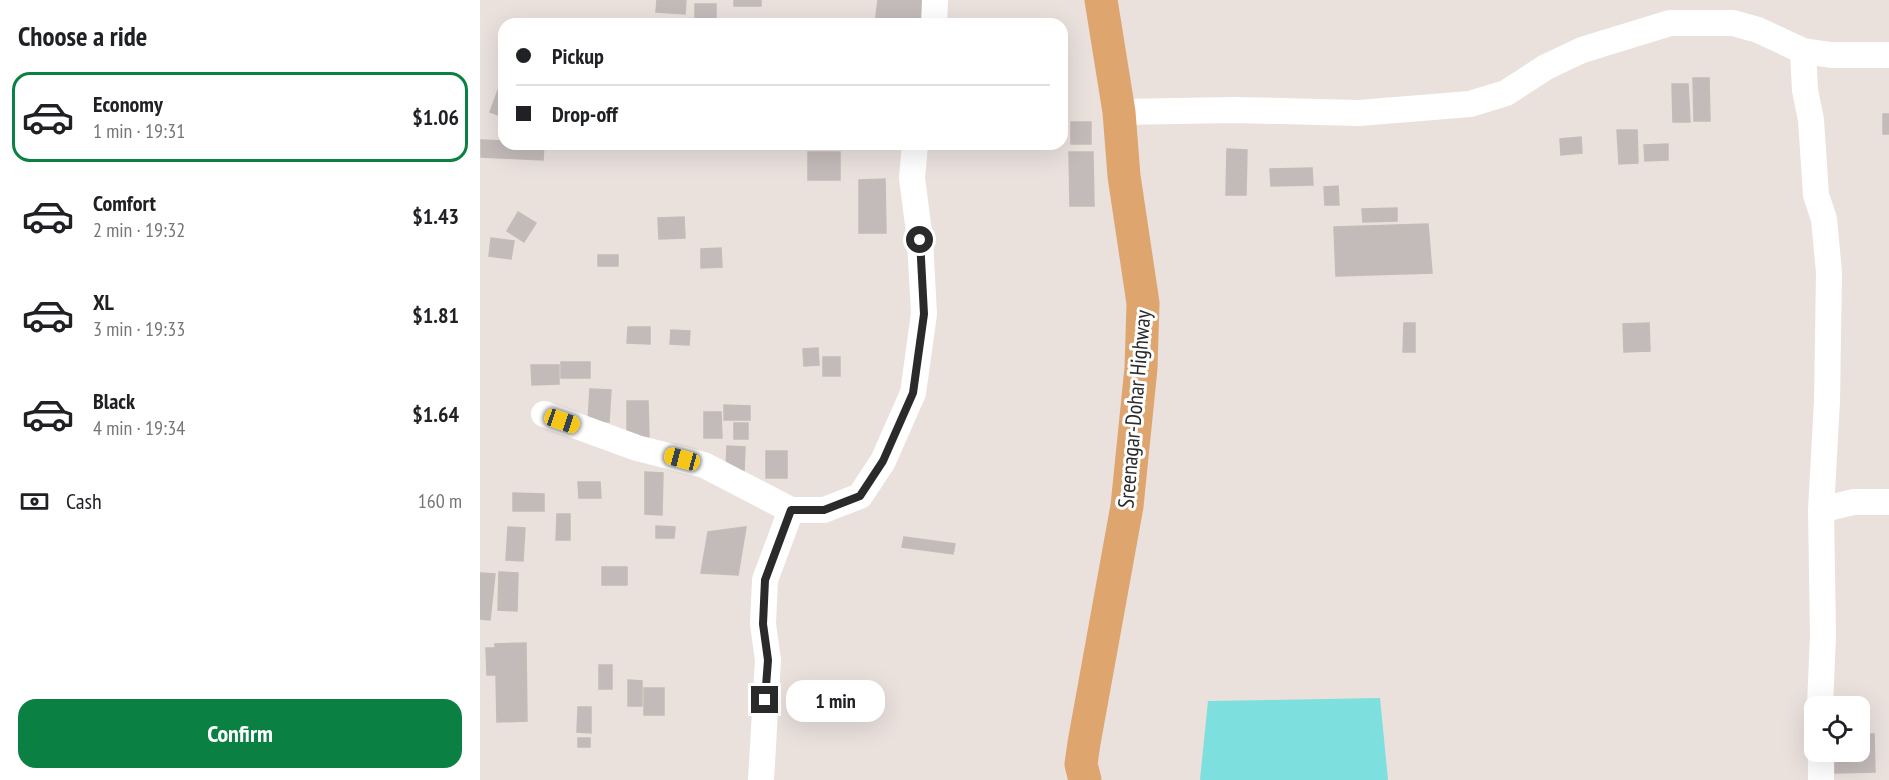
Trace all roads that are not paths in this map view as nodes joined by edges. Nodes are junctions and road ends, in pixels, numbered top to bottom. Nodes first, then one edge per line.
1 (936, 0) edge
2 (1101, 0) edge
3 (934, 18) edge
4 (1803, 51) junction
5 (1889, 55) edge
6 (1119, 112) junction
7 (914, 150) edge
8 (544, 414) dead end
9 (1889, 502) edge
10 (791, 510) junction
11 (1821, 510) junction
12 (1820, 696) edge
13 (1821, 762) edge
14 (761, 780) edge
15 (1085, 780) edge
16 (1821, 780) edge

1 - 3 street
2 - 6 main road, Sreenagar-Dohar Highway
4 - 5 street
4 - 6 street
4 - 11 street
6 - 15 main road, Sreenagar-Dohar Highway
7 - 10 street
8 - 10 street
9 - 11 street
10 - 14 street
11 - 12 street
13 - 16 street

